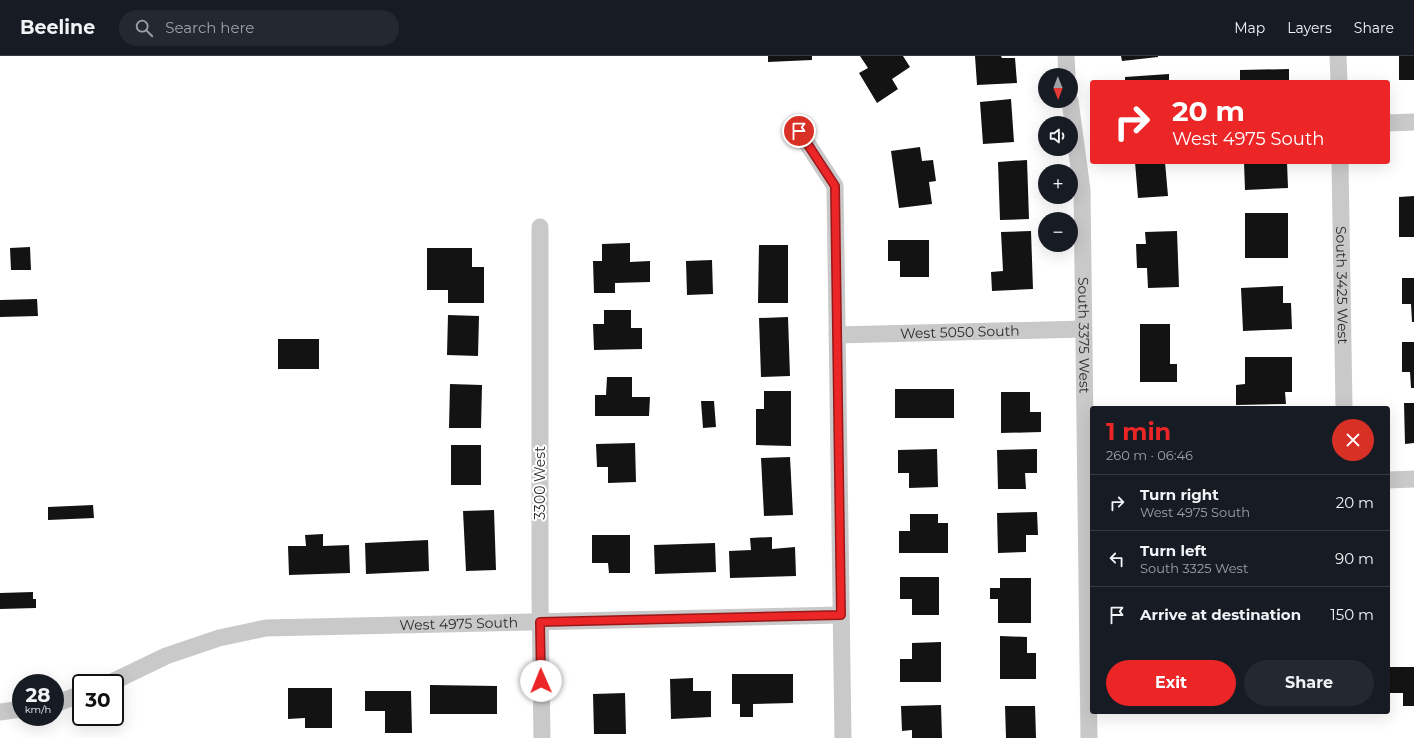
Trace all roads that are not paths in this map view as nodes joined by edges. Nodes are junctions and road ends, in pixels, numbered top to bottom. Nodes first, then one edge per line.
1 (1066, 56) edge
2 (1338, 56) edge
3 (1067, 68) edge
4 (1339, 80) edge
5 (1071, 108) edge
6 (1414, 122) edge
7 (1390, 123) edge
8 (799, 131) dead end
9 (1340, 164) edge
10 (540, 227) dead end
11 (1084, 328) junction
12 (837, 335) junction
13 (1344, 406) edge
14 (1414, 479) edge
15 (1390, 480) edge
16 (841, 615) junction
17 (540, 622) junction
18 (124, 676) edge
19 (12, 710) edge
20 (0, 712) edge
21 (542, 738) edge
22 (843, 738) edge
23 (1089, 738) edge

1 - 3 street
2 - 4 street
5 - 11 street, South 3375 West
6 - 7 street
8 - 12 street
9 - 13 street, South 3425 West
10 - 17 street, 3300 West
11 - 12 street, West 5050 South
11 - 23 street, South 3375 West
12 - 16 street
14 - 15 street
16 - 17 street, West 4975 South
16 - 22 street
17 - 18 street, West 4975 South
17 - 21 street, 3300 West
19 - 20 street

